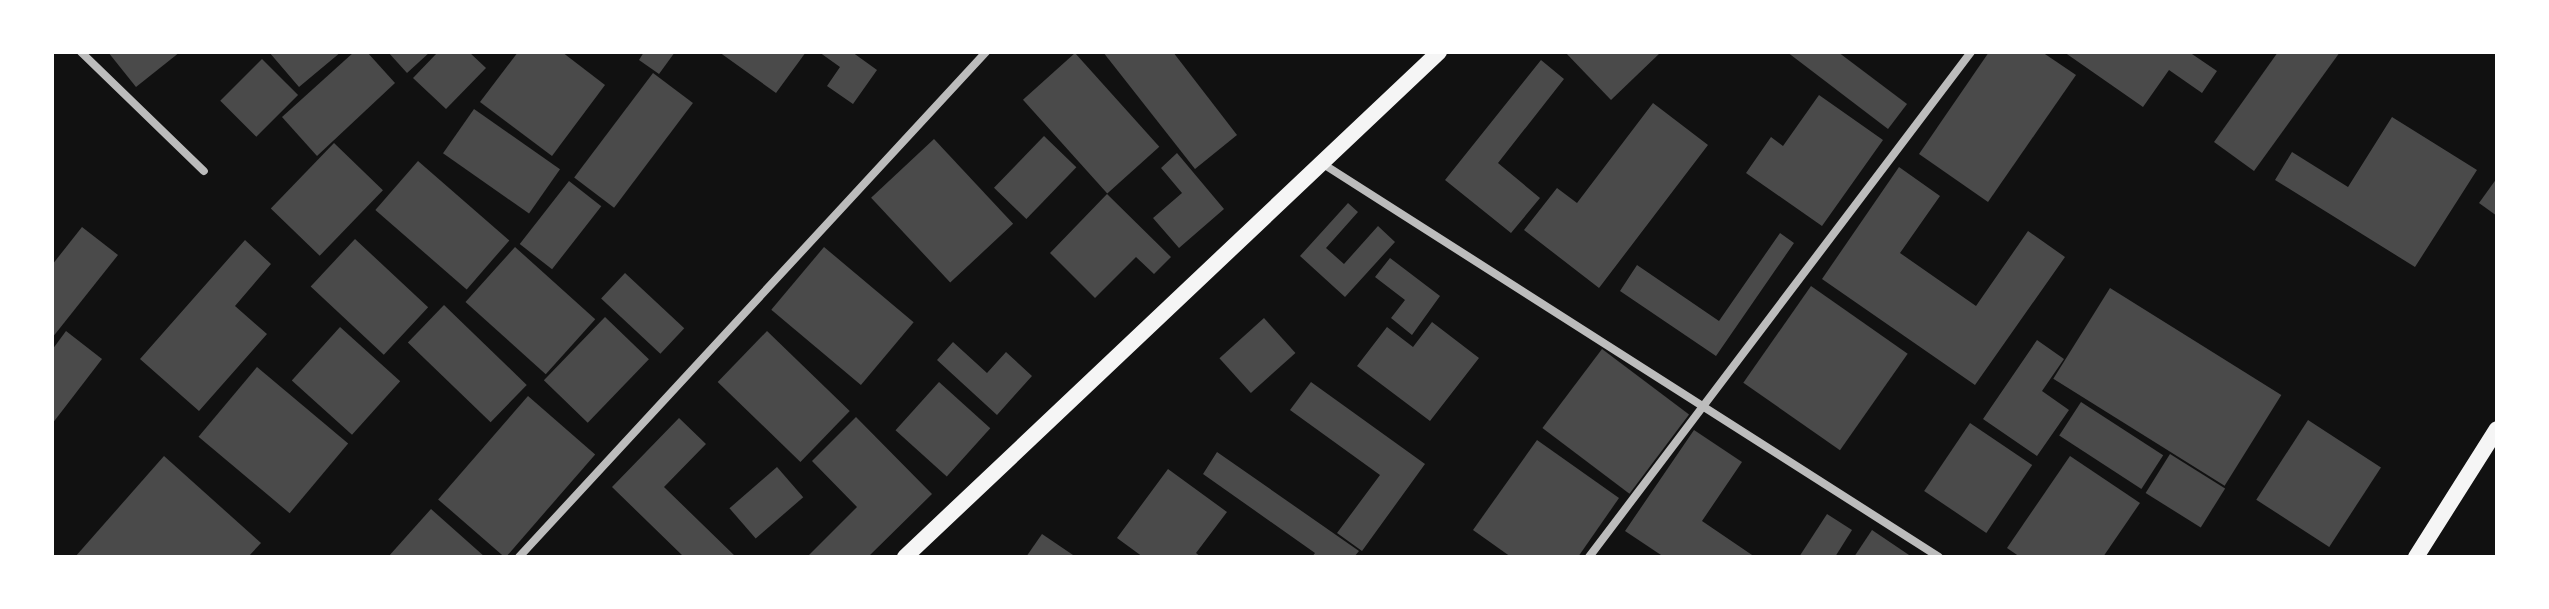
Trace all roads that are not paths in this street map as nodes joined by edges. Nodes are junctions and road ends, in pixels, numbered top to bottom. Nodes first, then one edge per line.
1 (81, 52) edge
2 (986, 52) edge
3 (1439, 52) edge
4 (1971, 52) edge
5 (1319, 162) junction
6 (204, 171) dead end
7 (1707, 405) junction
8 (2497, 429) edge
9 (519, 557) edge
10 (905, 557) edge
11 (1589, 557) edge
12 (1939, 557) edge
13 (2416, 557) edge

1 - 6 street
2 - 9 street
3 - 5 main road
4 - 7 street
5 - 7 street
5 - 10 main road
7 - 11 street
7 - 12 street
8 - 13 main road

